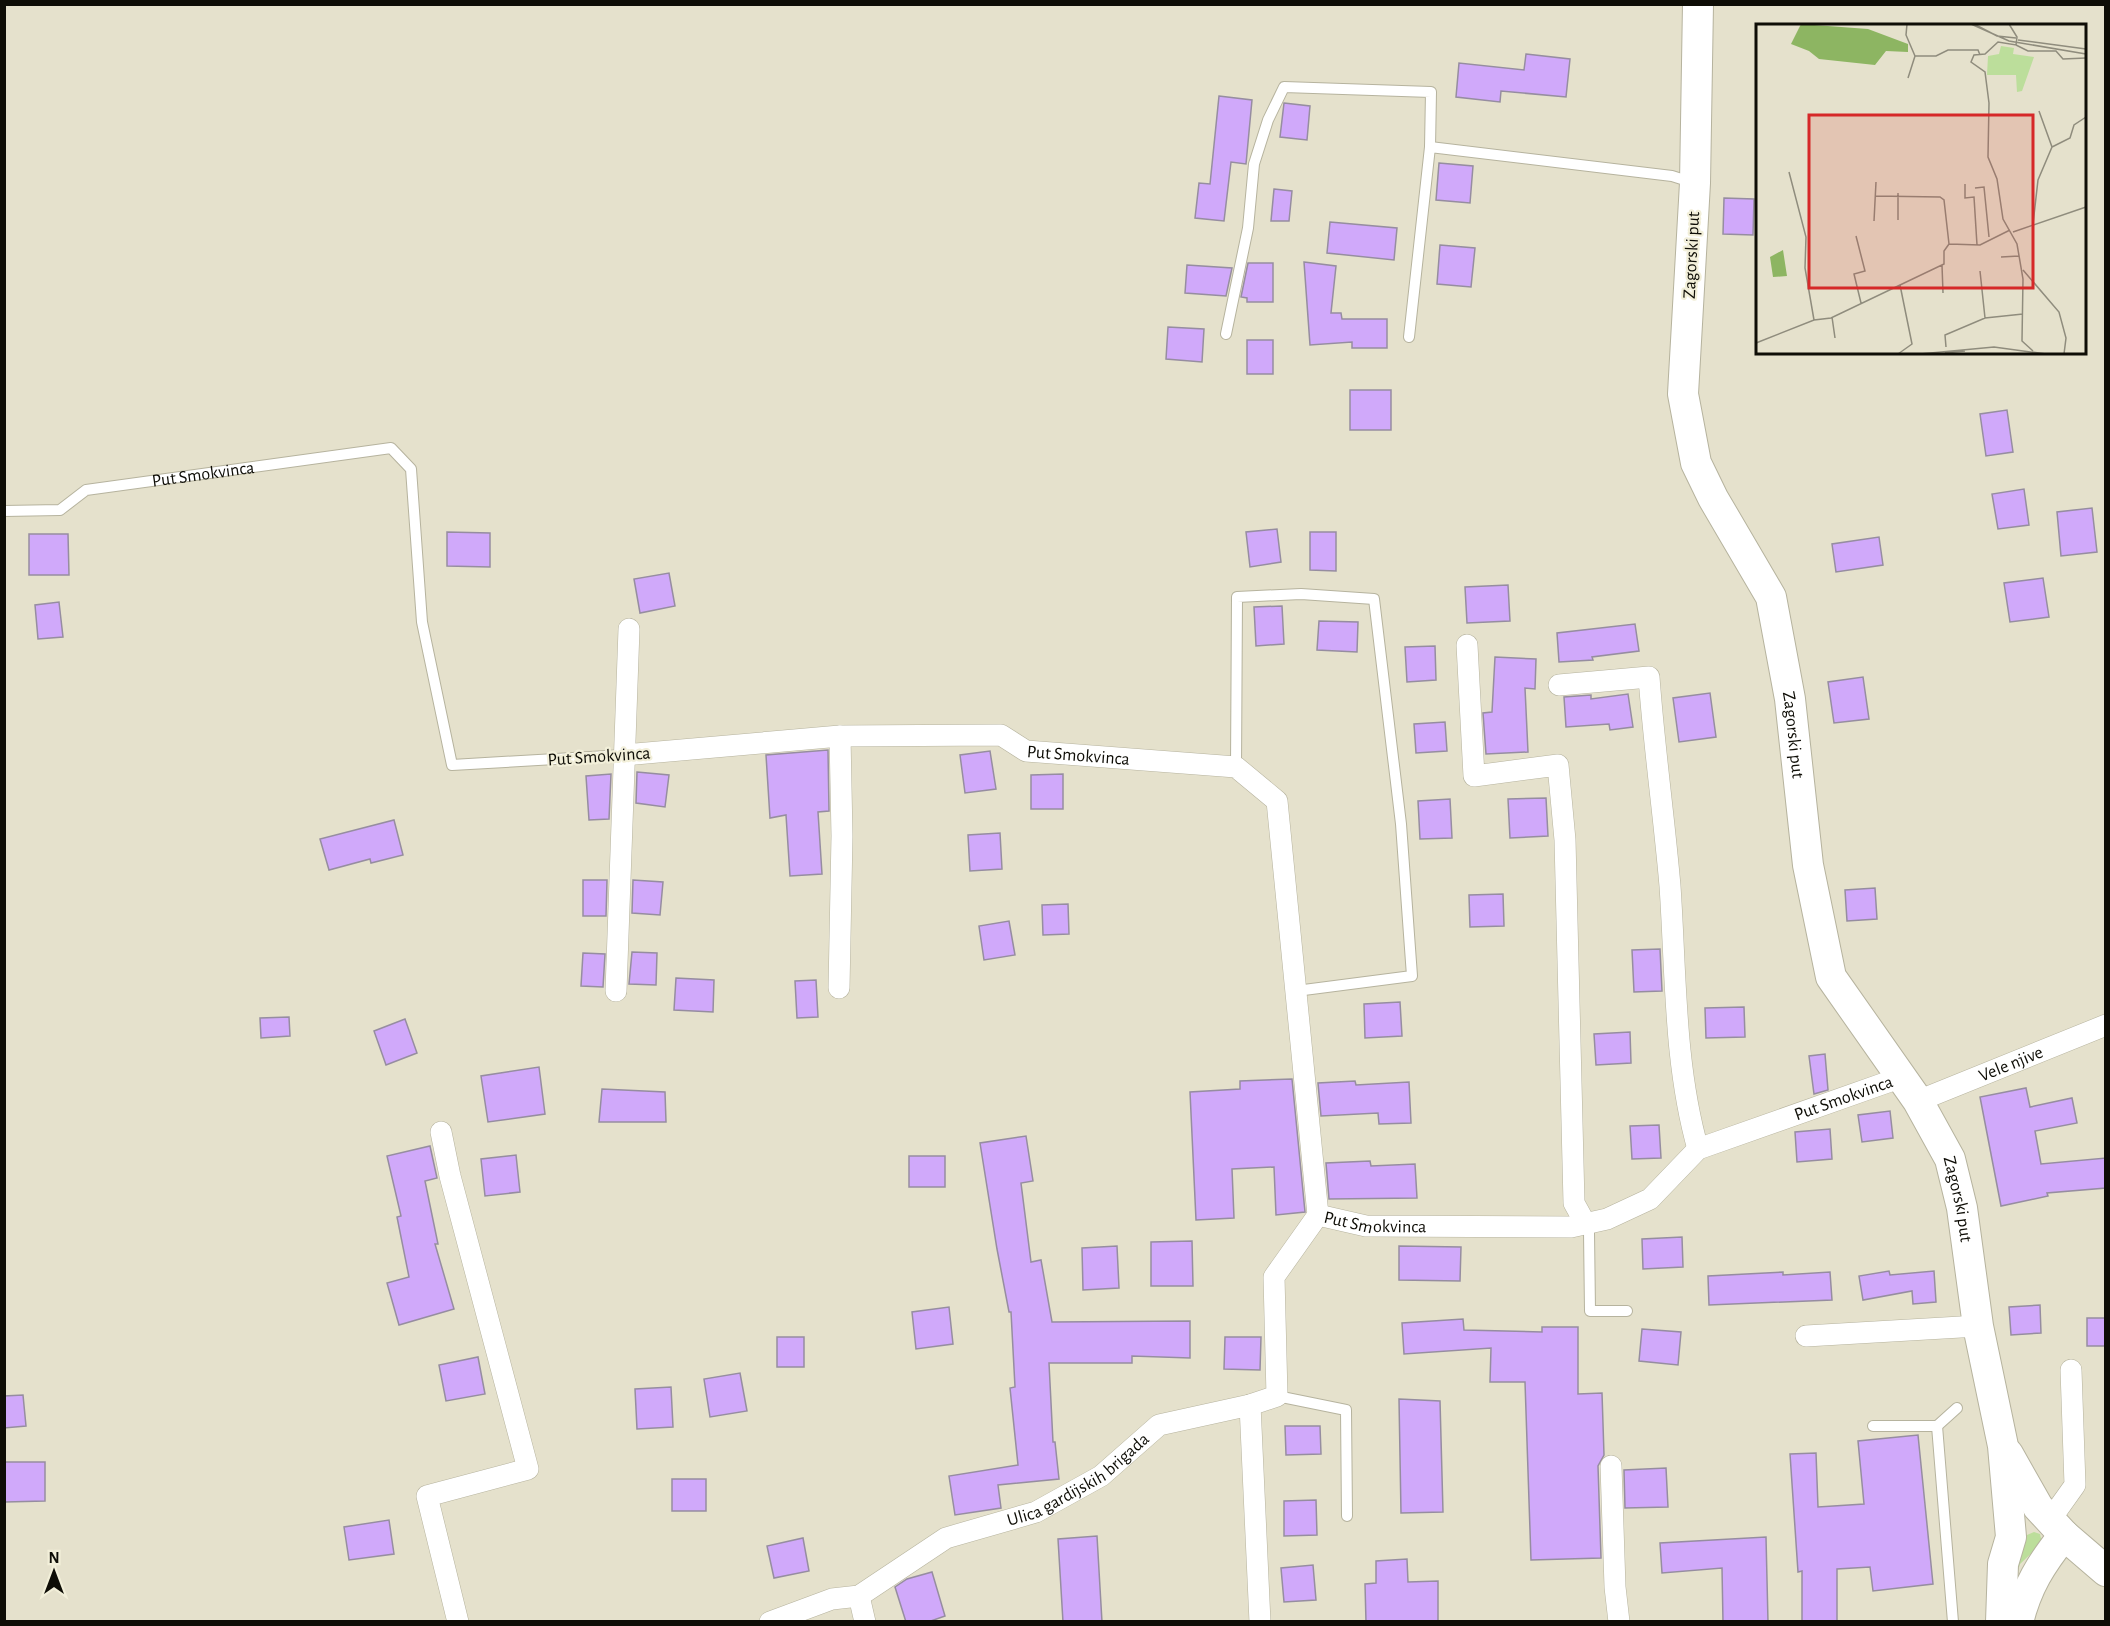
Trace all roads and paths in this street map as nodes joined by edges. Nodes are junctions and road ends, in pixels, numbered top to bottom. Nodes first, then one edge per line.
1 (1698, 4) edge
2 (1430, 147) junction
3 (1695, 183) junction
4 (1226, 334) dead end
5 (1409, 337) dead end
6 (4, 511) edge
7 (629, 629) dead end
8 (1467, 645) dead end
9 (1559, 685) dead end
10 (840, 736) junction
11 (624, 755) junction
12 (1236, 767) junction
13 (839, 988) dead end
14 (616, 991) dead end
15 (1296, 991) junction
16 (2106, 1025) edge
17 (1910, 1089) junction
18 (441, 1132) dead end
19 (1698, 1149) junction
20 (1318, 1215) junction
21 (1585, 1222) junction
22 (1627, 1311) dead end
23 (1978, 1326) junction
24 (1806, 1336) dead end
25 (2071, 1370) dead end
26 (1277, 1396) junction
27 (1250, 1405) junction
28 (1957, 1408) dead end
29 (1873, 1426) dead end
30 (1937, 1426) junction
31 (2003, 1446) junction
32 (1611, 1466) dead end
33 (1347, 1516) dead end
34 (2051, 1521) junction
35 (2011, 1537) junction
36 (2106, 1571) edge
37 (859, 1596) junction
38 (458, 1622) edge
39 (770, 1622) edge
40 (865, 1622) edge
41 (1260, 1622) edge
42 (1619, 1622) edge
43 (1953, 1622) edge
44 (2001, 1622) edge
45 (2018, 1622) edge

1 - 3 main road, Zagorski put
2 - 3 lane
2 - 4 lane
2 - 5 lane
3 - 17 main road, Zagorski put
6 - 11 lane, Put Smokvinca
7 - 11 street
8 - 21 street
9 - 19 street
10 - 11 street, Put Smokvinca
10 - 12 street, Put Smokvinca
10 - 13 street
11 - 14 street
12 - 15 street, Put Smokvinca
12 - 15 lane
15 - 20 street, Put Smokvinca
16 - 17 street, Vele njive
17 - 19 street, Put Smokvinca
17 - 23 main road, Zagorski put
18 - 38 street
19 - 21 street, Put Smokvinca
20 - 21 street, Put Smokvinca
20 - 26 street
21 - 22 lane
23 - 24 street
23 - 31 main road, Zagorski put
25 - 34 street
26 - 27 street, Ulica gardijskih brigada
26 - 33 lane
27 - 37 street, Ulica gardijskih brigada
27 - 41 street
28 - 30 lane
29 - 30 lane
30 - 43 lane
31 - 34 main road
31 - 35 main road
32 - 42 street
34 - 35 main road
34 - 36 main road
34 - 45 main road
35 - 44 main road
37 - 39 street, Ulica gardijskih brigada
37 - 40 street

